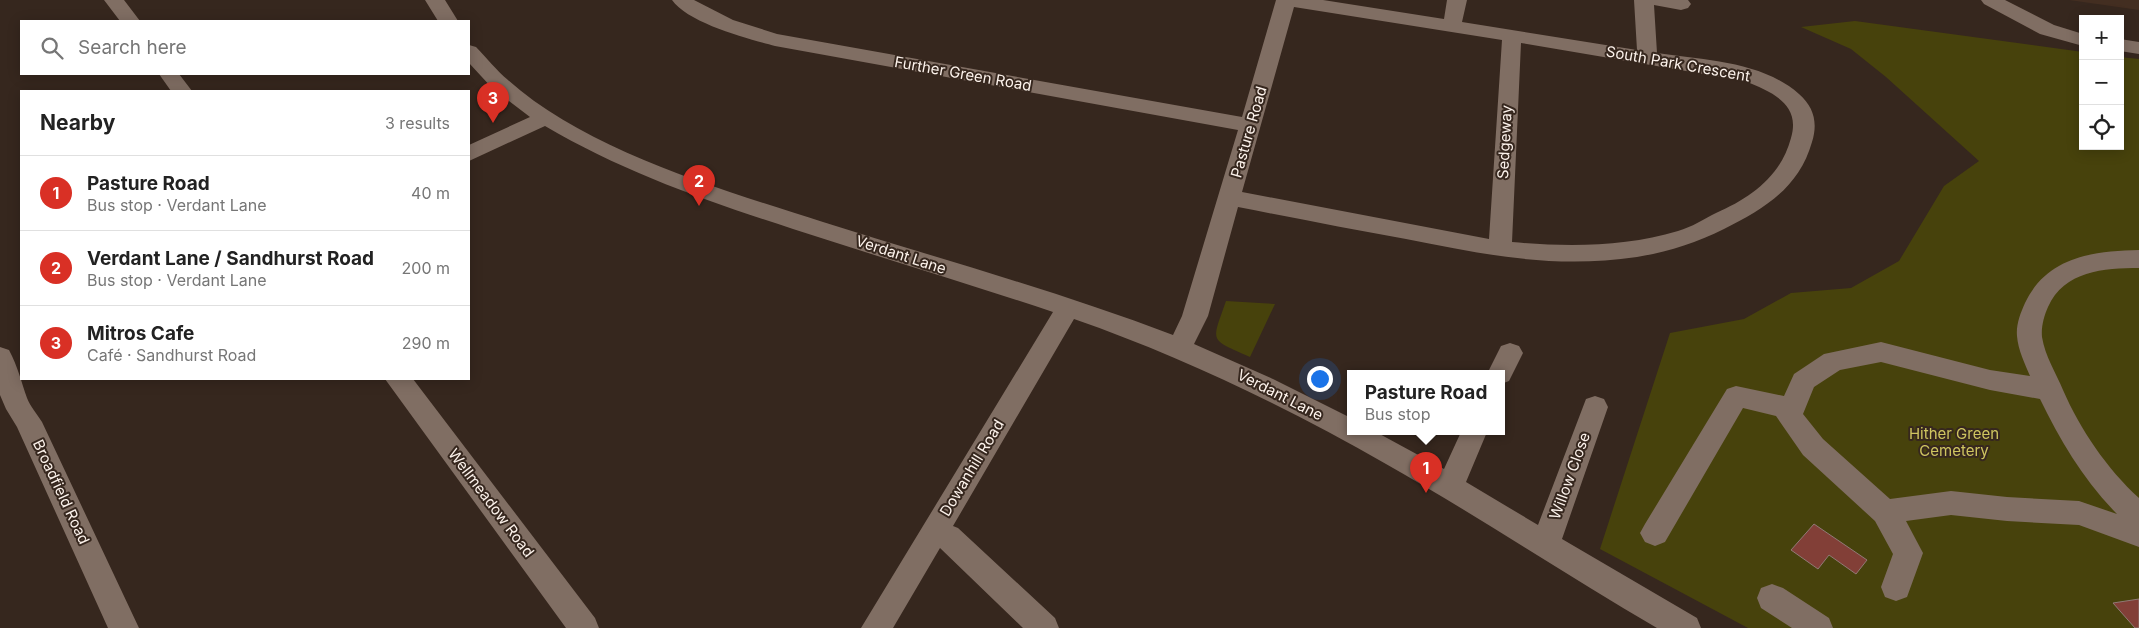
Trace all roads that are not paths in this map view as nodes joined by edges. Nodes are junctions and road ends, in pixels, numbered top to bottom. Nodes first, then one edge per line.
1 (114, 0) edge
2 (435, 0) edge
3 (682, 0) edge
4 (1286, 0) edge
5 (1456, 0) edge
6 (1644, 0) edge
7 (1656, 0) edge
8 (1991, 0) edge
9 (1681, 4) dead end
10 (129, 20) edge
11 (447, 20) edge
12 (1452, 26) junction
13 (1512, 36) junction
14 (2079, 39) edge
15 (2124, 46) edge
16 (2139, 48) edge
17 (470, 52) edge
18 (1647, 57) junction
19 (170, 75) edge
20 (181, 90) edge
21 (545, 116) junction
22 (1251, 125) junction
23 (470, 154) edge
24 (1230, 198) junction
25 (1500, 248) junction
26 (2139, 259) edge
27 (1068, 308) junction
28 (1179, 348) junction
29 (7, 369) edge
30 (399, 380) edge
31 (2050, 390) junction
32 (1595, 406) dead end
33 (1792, 409) junction
34 (1347, 428) edge
35 (1359, 435) edge
36 (1473, 435) edge
37 (1450, 486) junction
38 (1885, 512) junction
39 (2139, 516) edge
40 (934, 531) junction
41 (1655, 533) dead end
42 (2139, 534) edge
43 (1545, 545) junction
44 (1896, 587) dead end
45 (1772, 598) dead end
46 (124, 628) edge
47 (584, 628) edge
48 (876, 628) edge
49 (1044, 628) edge
50 (1686, 628) edge
51 (1818, 628) edge

1 - 10 street
2 - 11 street
3 - 22 street, Further Green Road
4 - 12 street, South Park Crescent
4 - 22 street, Pasture Road
5 - 12 street
6 - 18 street
7 - 9 street
8 - 14 street
12 - 13 street, South Park Crescent
13 - 18 street, South Park Crescent
13 - 25 street, Sedgeway
15 - 16 street
17 - 21 street, Verdant Lane
18 - 25 street, South Park Crescent
19 - 20 street
21 - 23 street
21 - 27 street, Verdant Lane
22 - 24 street, Pasture Road
24 - 25 street, South Park Crescent
24 - 28 street, Pasture Road
26 - 31 street
27 - 28 street, Verdant Lane
27 - 40 street, Dowanhill Road
28 - 34 street, Verdant Lane
29 - 46 street, Broadfield Road
30 - 47 street, Wellmeadow Road
31 - 33 street
31 - 39 street
32 - 43 street, Willow Close
33 - 38 street
33 - 41 street
35 - 37 street, Verdant Lane
36 - 37 street
37 - 43 street, Verdant Lane
38 - 42 street
38 - 44 street
40 - 48 street, Dowanhill Road
40 - 49 street
43 - 50 street, Verdant Lane
45 - 51 street

